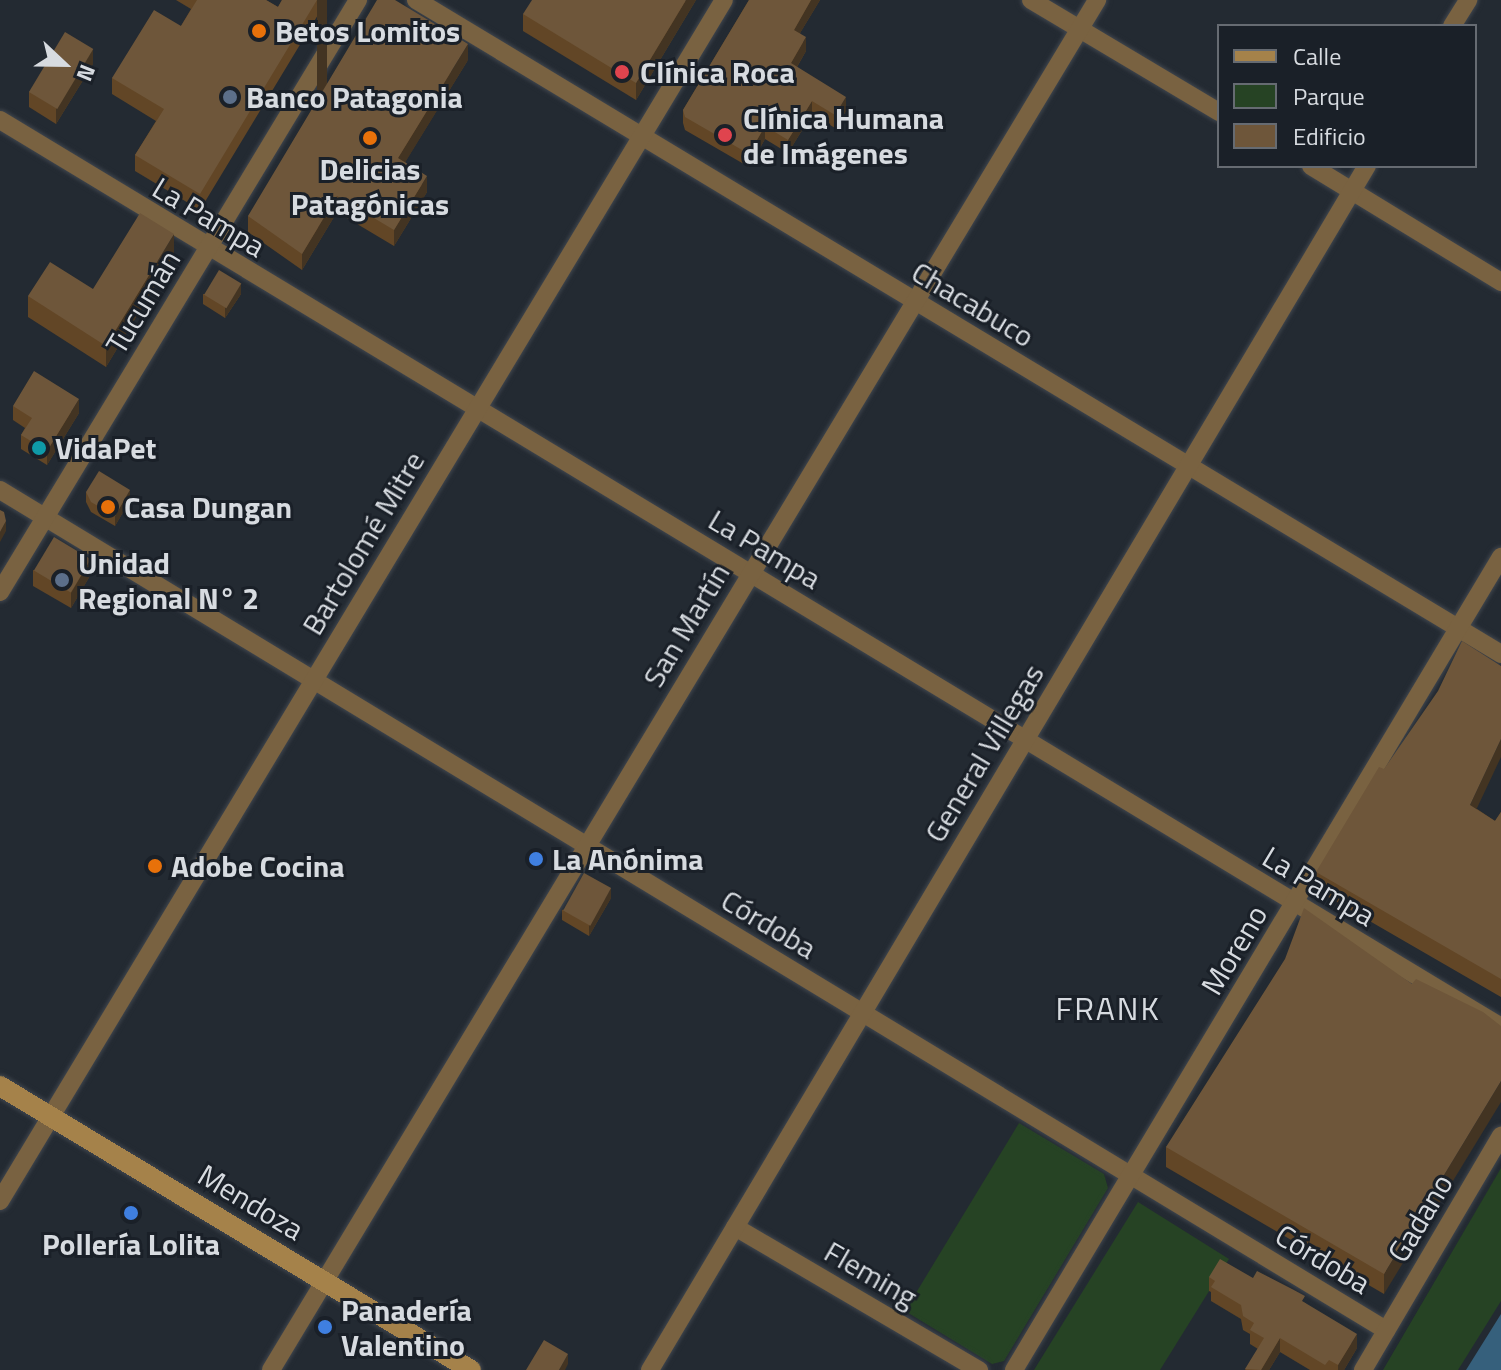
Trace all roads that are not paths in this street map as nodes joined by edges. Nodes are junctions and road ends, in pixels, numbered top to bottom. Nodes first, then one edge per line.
1 (358, 0) edge
2 (416, 0) edge
3 (724, 0) edge
4 (1031, 0) edge
5 (1097, 0) edge
6 (1468, 0) edge
7 (1453, 24) edge
8 (1079, 29) junction
9 (1217, 111) edge
10 (0, 120) edge
11 (642, 135) junction
12 (1314, 168) edge
13 (1366, 168) edge
14 (1352, 190) junction
15 (207, 249) junction
16 (1501, 282) edge
17 (913, 301) junction
18 (476, 409) junction
19 (1189, 466) junction
20 (0, 490) edge
21 (45, 517) junction
22 (1501, 557) edge
23 (750, 573) junction
24 (0, 592) edge
25 (1458, 629) junction
26 (1501, 654) edge
27 (314, 680) junction
28 (1026, 737) junction
29 (585, 845) junction
30 (1294, 904) junction
31 (862, 1013) junction
32 (1501, 1027) edge
33 (0, 1086) edge
34 (51, 1116) junction
35 (1501, 1136) edge
36 (1131, 1176) junction
37 (0, 1201) edge
38 (735, 1227) junction
39 (325, 1281) junction
40 (1386, 1330) junction
41 (271, 1370) edge
42 (471, 1370) edge
43 (650, 1370) edge
44 (979, 1370) edge
45 (1014, 1370) edge
46 (1363, 1370) edge

1 - 15 street, Tucumán
2 - 11 street, Chacabuco
3 - 11 street, Bartolomé Mitre
4 - 8 street
5 - 8 street, San Martín
6 - 7 street
8 - 9 street
8 - 17 street, San Martín
10 - 15 street, La Pampa
11 - 17 street, Chacabuco
11 - 18 street, Bartolomé Mitre
12 - 14 street
13 - 14 street, General Villegas
14 - 16 street
14 - 19 street, General Villegas
15 - 18 street, La Pampa
15 - 21 street, Tucumán
17 - 19 street, Chacabuco
17 - 23 street, San Martín
18 - 23 street, La Pampa
18 - 27 street, Bartolomé Mitre
19 - 25 street, Chacabuco
19 - 28 street, General Villegas
20 - 21 street, Córdoba
21 - 24 street, Tucumán
21 - 27 street, Córdoba
22 - 25 street, Moreno
23 - 28 street, La Pampa
23 - 29 street, San Martín
25 - 26 street, Chacabuco
25 - 30 street, Moreno
27 - 29 street, Córdoba
27 - 34 street, Bartolomé Mitre
28 - 30 street, La Pampa
28 - 31 street, General Villegas
29 - 31 street, Córdoba
29 - 39 street, San Martín
30 - 32 street, La Pampa
30 - 36 street, Moreno
31 - 36 street, Córdoba
31 - 38 street, General Villegas
33 - 34 main road, Mendoza
34 - 37 street, Bartolomé Mitre
34 - 39 main road, Mendoza
35 - 40 street, Gadano
36 - 40 street, Córdoba
36 - 45 street, Moreno
38 - 43 street, General Villegas
38 - 44 street, Fleming
39 - 41 street, San Martín
39 - 42 main road, Mendoza
40 - 46 street, Gadano

